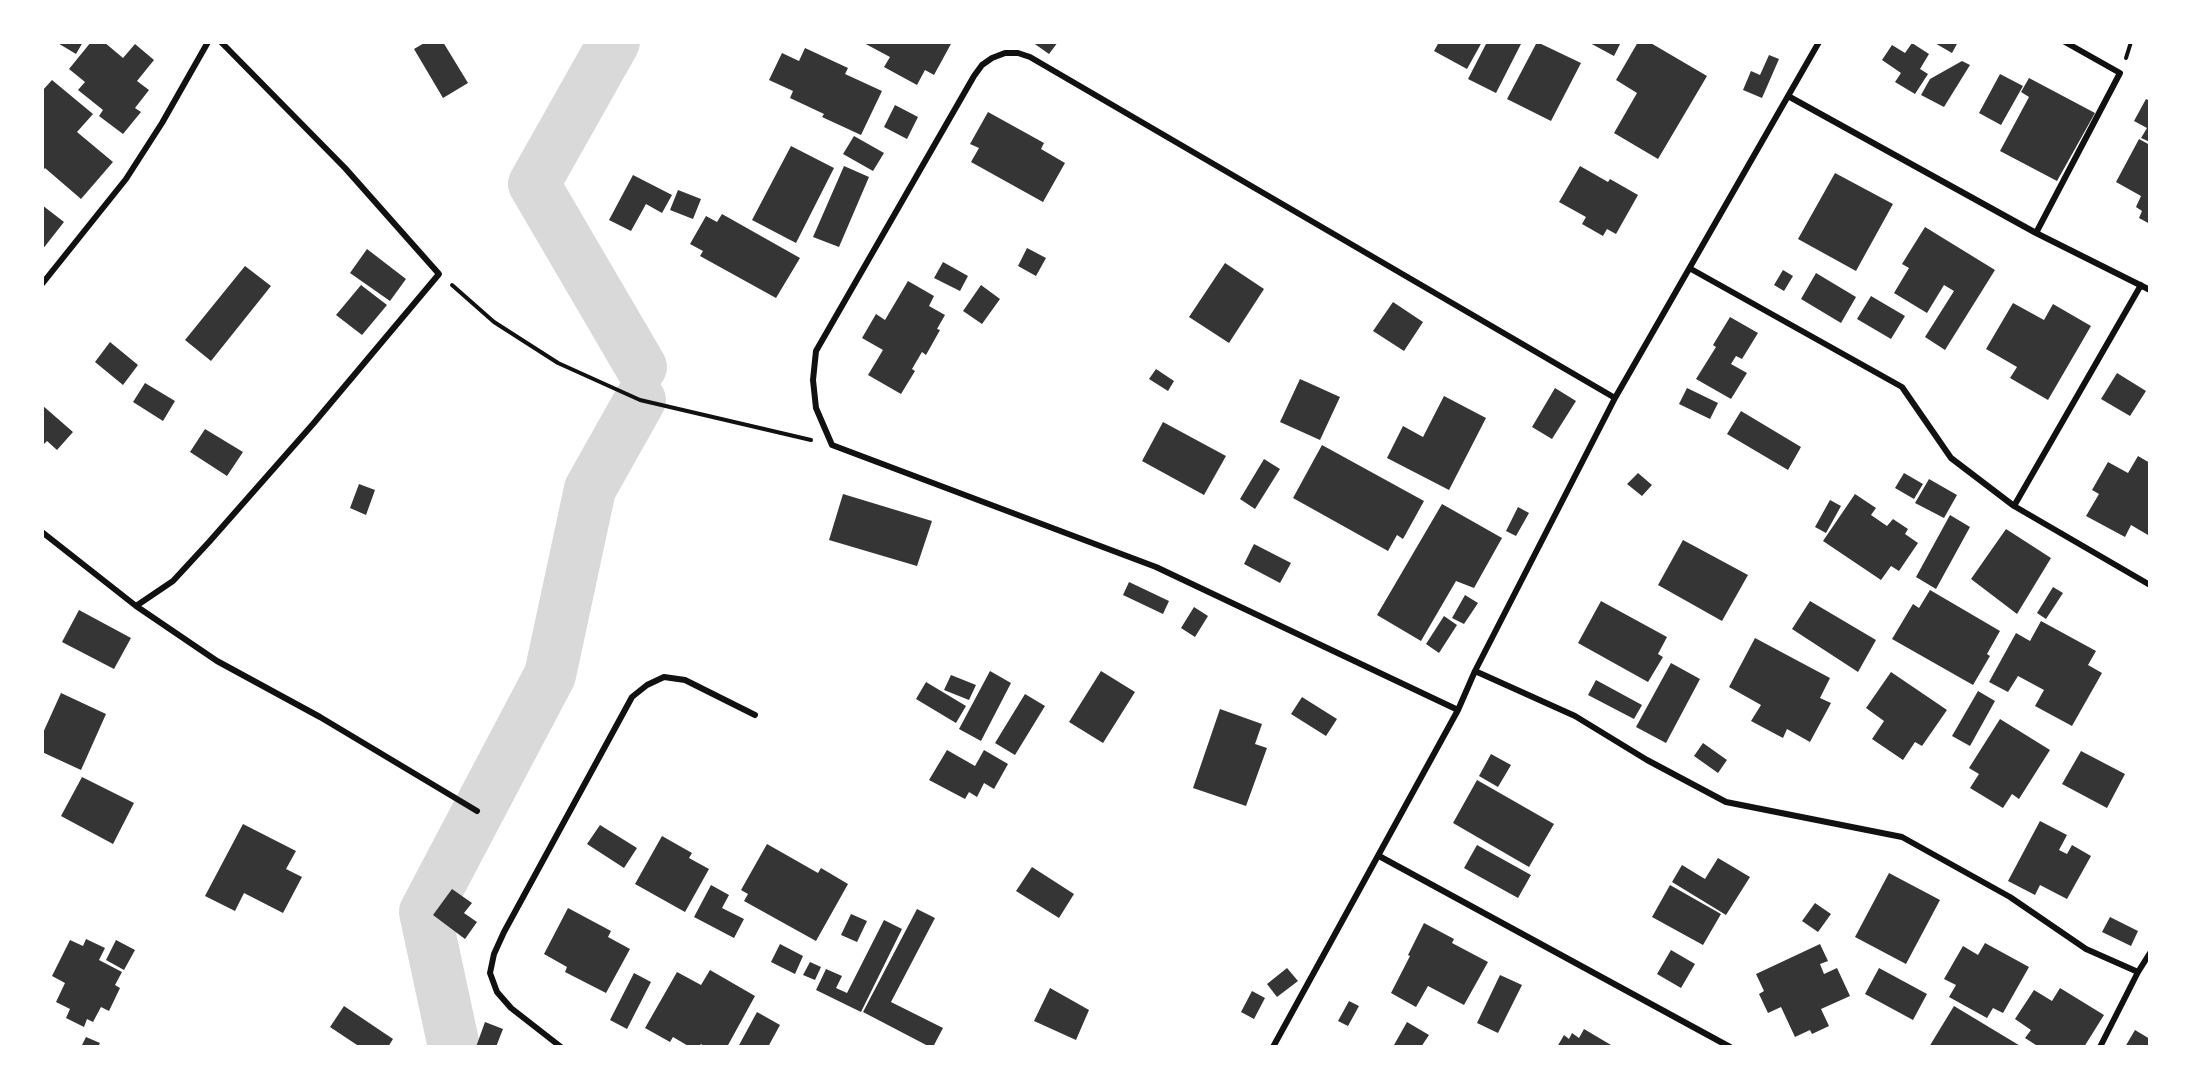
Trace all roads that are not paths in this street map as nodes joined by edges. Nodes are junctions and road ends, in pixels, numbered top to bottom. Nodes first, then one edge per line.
1 (208, 42) edge
2 (221, 42) edge
3 (1819, 42) edge
4 (2065, 42) edge
5 (1788, 96) junction
6 (2036, 232) junction
7 (1691, 268) junction
8 (42, 284) edge
9 (2141, 285) junction
10 (2150, 290) edge
11 (1615, 398) junction
12 (2014, 506) junction
13 (43, 536) edge
14 (2150, 585) edge
15 (136, 606) junction
16 (1475, 671) junction
17 (1458, 710) junction
18 (755, 715) dead end
19 (477, 811) dead end
20 (1379, 856) junction
21 (2150, 953) edge
22 (2138, 972) junction
23 (561, 1047) edge
24 (1273, 1047) edge
25 (1730, 1047) edge
26 (2100, 1047) edge

1 - 8 street
2 - 15 street
3 - 5 street
4 - 6 street
5 - 6 street
5 - 7 street
6 - 9 street
7 - 11 street
7 - 12 street
9 - 10 street
9 - 12 street
11 - 16 street
11 - 17 street
12 - 14 street
13 - 15 street
15 - 19 street
16 - 17 street
16 - 22 street
17 - 20 street
18 - 23 street
20 - 24 street
20 - 25 street
21 - 22 street
22 - 26 street

